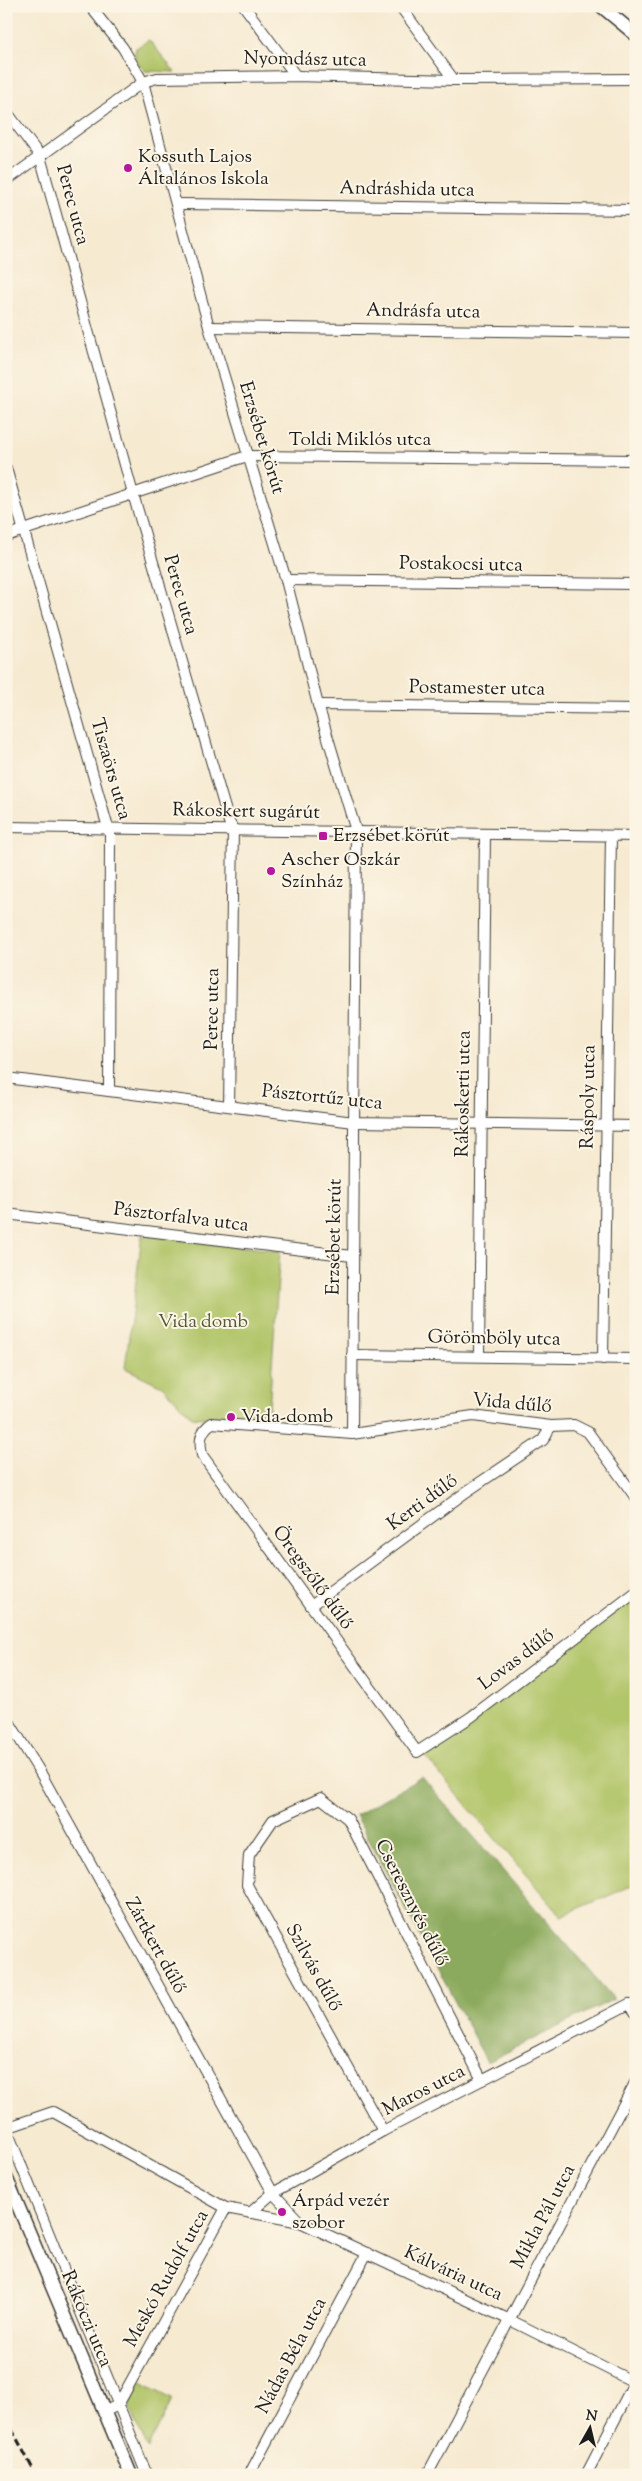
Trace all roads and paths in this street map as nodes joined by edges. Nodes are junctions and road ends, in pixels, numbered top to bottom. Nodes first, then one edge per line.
1 (90, 6) edge
2 (244, 6) edge
3 (400, 6) edge
4 (606, 8) edge
5 (636, 36) edge
6 (296, 76) junction
7 (636, 79) edge
8 (454, 80) junction
9 (143, 82) junction
10 (6, 111) edge
11 (40, 156) junction
12 (6, 181) edge
13 (178, 204) junction
14 (636, 210) edge
15 (209, 326) junction
16 (636, 333) edge
17 (247, 456) junction
18 (636, 460) edge
19 (6, 468) edge
20 (132, 494) junction
21 (23, 530) junction
22 (6, 536) edge
23 (286, 580) junction
24 (636, 584) edge
25 (318, 705) junction
26 (636, 709) edge
27 (6, 827) edge
28 (108, 828) junction
29 (234, 829) junction
30 (356, 831) junction
31 (485, 834) junction
32 (611, 836) junction
33 (636, 836) edge
34 (6, 1078) edge
35 (109, 1090) junction
36 (229, 1106) junction
37 (354, 1122) junction
38 (481, 1124) junction
39 (606, 1125) junction
40 (636, 1126) edge
41 (6, 1214) edge
42 (352, 1256) junction
43 (352, 1355) junction
44 (479, 1355) junction
45 (603, 1358) junction
46 (636, 1359) edge
47 (212, 1423) joint
48 (551, 1426) junction
49 (352, 1434) junction
50 (636, 1498) edge
51 (636, 1592) edge
52 (311, 1606) junction
53 (6, 1717) edge
54 (417, 1752) joint
55 (273, 1820) joint
56 (636, 2013) edge
57 (482, 2080) junction
58 (636, 2081) edge
59 (6, 2128) edge
60 (383, 2131) junction
61 (6, 2177) edge
62 (273, 2193) junction
63 (226, 2208) junction
64 (250, 2213) junction
65 (300, 2222) junction
66 (367, 2253) junction
67 (510, 2320) junction
68 (635, 2381) edge
69 (118, 2405) junction
70 (104, 2412) junction
71 (131, 2475) edge
72 (147, 2475) edge
73 (249, 2475) edge
74 (427, 2475) edge
75 (586, 2475) edge

1 - 9 street, Erzsébet körút
2 - 6 street
3 - 8 street
4 - 5 main road
6 - 8 street, Nyomdász utca
6 - 9 street, Nyomdász utca
7 - 8 street, Nyomdász utca
9 - 11 street, Nyomdász utca
9 - 13 street, Erzsébet körút
10 - 11 street, Perec utca
11 - 12 street, Nyomdász utca
11 - 20 street, Perec utca
13 - 14 street, Andráshida utca
13 - 15 street, Erzsébet körút
15 - 16 street, Andrásfa utca
15 - 17 street, Erzsébet körút
17 - 18 street, Toldi Miklós utca
17 - 20 street, Toldi Miklós utca
17 - 23 street, Erzsébet körút
19 - 21 street, Tiszaörs utca
20 - 21 street, Toldi Miklós utca
20 - 29 street, Perec utca
21 - 22 street, Toldi Miklós utca
21 - 28 street, Tiszaörs utca
23 - 24 street, Postakocsi utca
23 - 25 street, Erzsébet körút
25 - 26 street, Postamester utca
25 - 30 street, Erzsébet körút
27 - 28 street, Rákoskert sugárút
28 - 29 street, Rákoskert sugárút
28 - 35 street, Tiszaörs utca
29 - 30 street, Rákoskert sugárút
29 - 36 street, Perec utca
30 - 31 street, Rákoskert sugárút
30 - 37 street, Erzsébet körút
31 - 32 street, Rákoskert sugárút
31 - 38 street, Rákoskerti utca
32 - 33 street, Rákoskert sugárút
32 - 39 street, Ráspoly utca
34 - 35 street, Pásztortűz utca
35 - 36 street, Pásztortűz utca
36 - 37 street, Pásztortűz utca
37 - 38 street, Pásztortűz utca
37 - 42 street, Erzsébet körút
38 - 39 street, Pásztortűz utca
38 - 44 street, Rákoskerti utca
39 - 40 street, Pásztortűz utca
39 - 45 street, Ráspoly utca
41 - 42 street, Pásztorfalva utca
42 - 43 street, Erzsébet körút
43 - 44 street, Görömböly utca
43 - 49 street, Erzsébet körút
44 - 45 street, Görömböly utca
45 - 46 street, Görömböly utca
47 - 49 street, Vida dűlő
47 - 52 street, Öregszőlő dűlő
48 - 49 street, Vida dűlő
48 - 50 street, Vida dűlő
48 - 52 street, Kerti dűlő
51 - 54 street, Lovas dűlő
52 - 54 street, Öregszőlő dűlő
53 - 62 street, Zártkert dűlő
55 - 57 street, Cseresznyés dűlő
55 - 60 street, Szilvás dűlő
56 - 57 street, Maros utca
57 - 60 street, Maros utca
58 - 67 street, Mikla Pál utca
59 - 63 street, Kálvária utca
59 - 69 street
60 - 62 street, Maros utca
61 - 70 main road, Rákóczi utca
62 - 64 street, Maros utca
62 - 65 street
63 - 64 street, Kálvária utca
63 - 69 street, Meskó Rudolf utca
64 - 65 street, Kálvária utca
65 - 66 street, Kálvária utca
66 - 67 street, Kálvária utca
66 - 73 street, Nádas Béla utca
67 - 68 street, Kálvária utca
67 - 74 street, Mikla Pál utca
68 - 75 street
69 - 70 street
69 - 72 street
70 - 71 main road, Rákóczi utca

